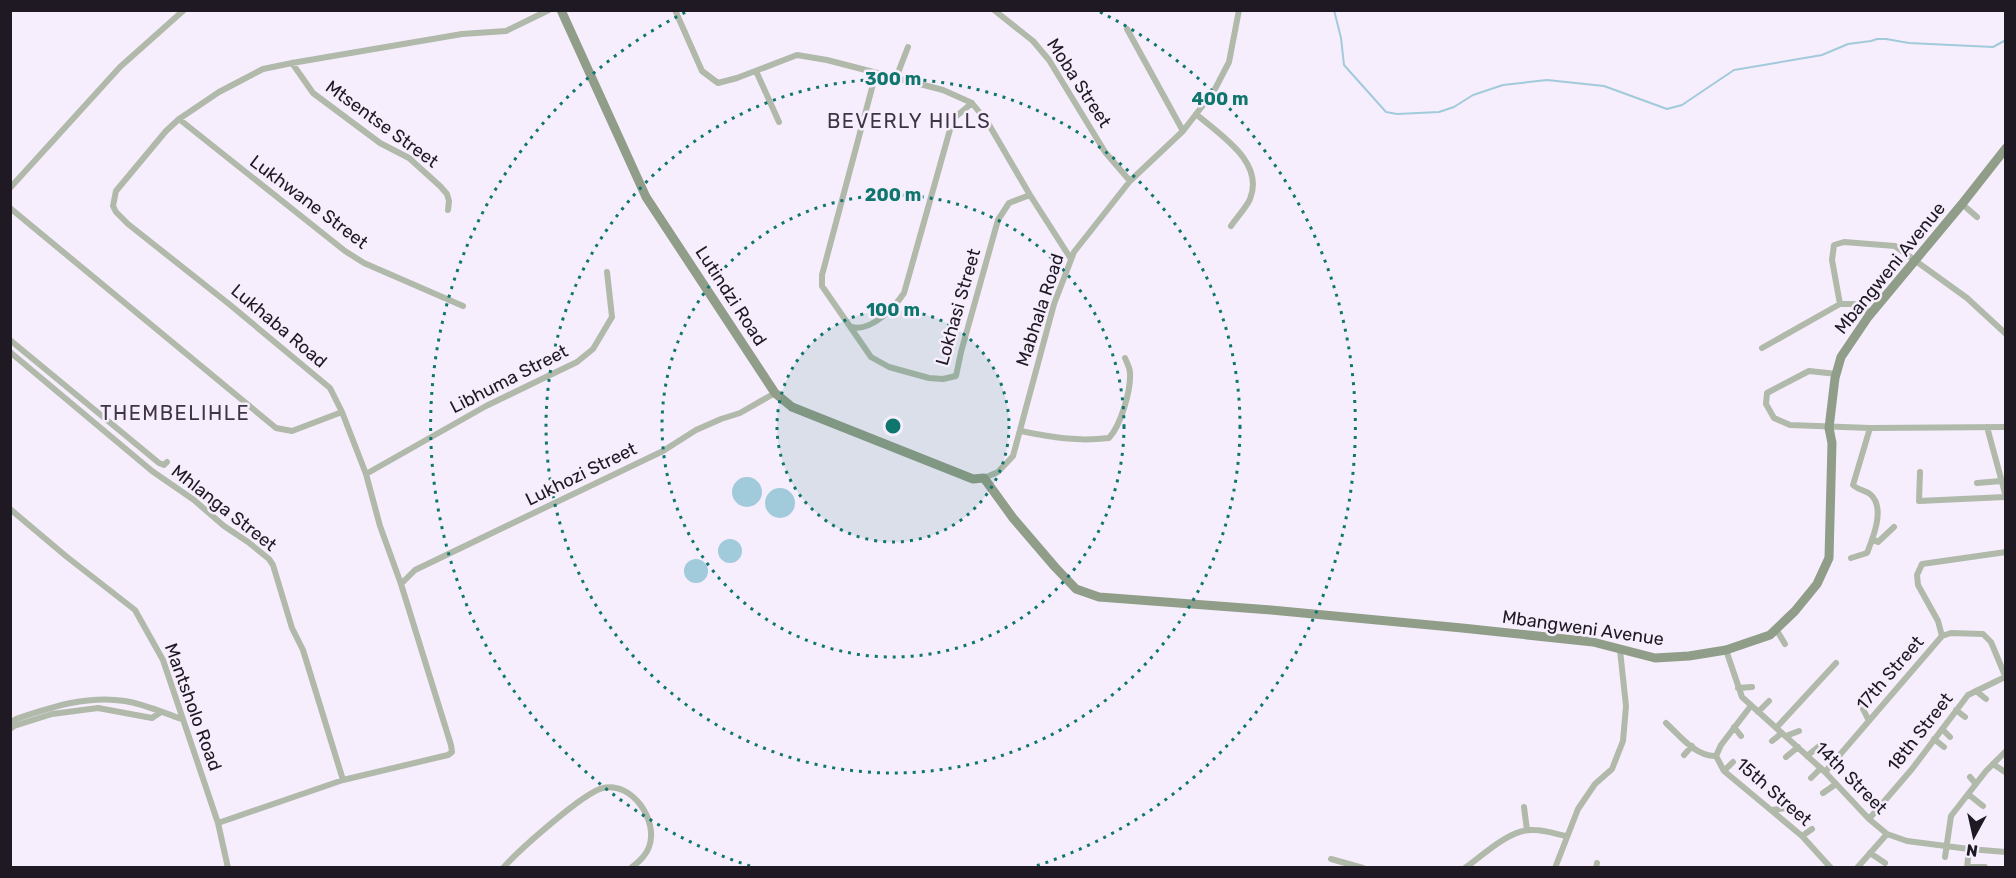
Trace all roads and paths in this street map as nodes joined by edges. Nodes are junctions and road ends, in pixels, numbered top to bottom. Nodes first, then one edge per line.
1 (184, 10) edge
2 (549, 10) edge
3 (561, 10) edge
4 (675, 10) edge
5 (994, 10) edge
6 (1239, 10) edge
7 (1127, 29) dead end
8 (908, 46) dead end
9 (292, 63) junction
10 (756, 71) junction
11 (876, 73) junction
12 (897, 78) junction
13 (972, 103) junction
14 (1196, 114) junction
15 (179, 119) junction
16 (779, 122) dead end
17 (1183, 131) junction
18 (2004, 153) edge
19 (1130, 181) junction
20 (10, 188) edge
21 (1030, 195) junction
22 (1962, 204) junction
23 (10, 208) edge
24 (448, 210) dead end
25 (1977, 217) dead end
26 (1231, 226) dead end
27 (1071, 259) junction
28 (1915, 260) junction
29 (607, 272) dead end
30 (1840, 304) junction
31 (463, 306) dead end
32 (1871, 312) junction
33 (852, 327) junction
34 (2006, 334) edge
35 (10, 340) edge
36 (1762, 348) dead end
37 (10, 352) edge
38 (1125, 358) dead end
39 (1837, 374) junction
40 (775, 393) junction
41 (342, 412) junction
42 (1987, 427) junction
43 (2006, 427) edge
44 (1829, 428) junction
45 (1870, 428) junction
46 (1020, 431) junction
47 (167, 462) dead end
48 (1920, 472) dead end
49 (366, 474) junction
50 (984, 478) junction
51 (2001, 481) junction
52 (1977, 483) dead end
53 (2005, 497) edge
54 (10, 509) edge
55 (1893, 527) dead end
56 (1872, 539) junction
57 (2006, 552) edge
58 (1851, 558) dead end
59 (400, 584) junction
60 (1776, 629) junction
61 (1942, 636) junction
62 (1785, 644) dead end
63 (1620, 650) junction
64 (1726, 650) junction
65 (1836, 663) dead end
66 (1836, 671) dead end
67 (1828, 672) junction
68 (2005, 677) edge
69 (1752, 687) dead end
70 (1738, 688) junction
71 (1976, 691) junction
72 (1805, 696) junction
73 (1986, 699) dead end
74 (1769, 701) dead end
75 (1812, 701) dead end
76 (1750, 707) junction
77 (1863, 709) dead end
78 (1956, 710) junction
79 (161, 712) junction
80 (1758, 712) junction
81 (1965, 717) dead end
82 (182, 718) junction
83 (1869, 721) junction
84 (10, 723) edge
85 (1666, 723) dead end
86 (1734, 727) junction
87 (1777, 727) junction
88 (10, 729) edge
89 (1942, 729) junction
90 (1799, 731) dead end
91 (1784, 734) junction
92 (1741, 736) dead end
93 (1950, 737) dead end
94 (1934, 739) junction
95 (1772, 741) dead end
96 (1692, 746) junction
97 (1798, 747) junction
98 (1818, 747) dead end
99 (1944, 747) dead end
100 (2005, 752) edge
101 (1684, 755) dead end
102 (1716, 756) junction
103 (1807, 756) junction
104 (1786, 757) dead end
105 (1733, 762) dead end
106 (1993, 764) junction
107 (1823, 770) junction
108 (1724, 771) junction
109 (2006, 772) edge
110 (1970, 777) dead end
111 (1811, 778) dead end
112 (343, 780) junction
113 (1836, 784) junction
114 (1976, 784) junction
115 (1823, 793) dead end
116 (1968, 794) junction
117 (1954, 799) dead end
118 (1960, 804) junction
119 (1983, 806) dead end
120 (1524, 807) dead end
121 (1786, 808) dead end
122 (1772, 810) junction
123 (1869, 819) junction
124 (218, 823) junction
125 (1812, 829) dead end
126 (1527, 830) junction
127 (1887, 834) junction
128 (1566, 836) junction
129 (1802, 836) junction
130 (1946, 846) junction
131 (1969, 849) junction
132 (2006, 852) edge
133 (1870, 853) junction
134 (1945, 857) dead end
135 (1331, 859) dead end
136 (1885, 863) dead end
137 (228, 867) edge
138 (503, 867) edge
139 (631, 867) edge
140 (1363, 867) edge
141 (1465, 867) edge
142 (1555, 867) edge
143 (1831, 867) edge
144 (1857, 867) edge
145 (1967, 867) edge
146 (1985, 867) edge

1 - 20 street
2 - 9 street, Lukhaba Road
3 - 40 street, Lutindzi Road
4 - 10 street
5 - 19 street, Moba Street
6 - 14 street, Mabhala Road
7 - 17 street
8 - 12 street
9 - 15 street, Lukhaba Road
9 - 24 street, Mtsentse Street
10 - 11 street
10 - 16 street
11 - 12 street
11 - 33 street, Lokhasi Street
12 - 13 street
13 - 21 street
13 - 33 street
14 - 17 street, Mabhala Road
14 - 26 street
15 - 31 street, Lukhwane Street
15 - 41 street, Lukhaba Road
17 - 19 street, Mabhala Road
18 - 22 street, Mbangweni Avenue
19 - 27 street, Mabhala Road
21 - 27 street
21 - 33 street, Lokhasi Street
22 - 25 street
22 - 28 street, Mbangweni Avenue
23 - 41 street
27 - 46 street, Mabhala Road
28 - 30 street
28 - 32 street, Mbangweni Avenue
28 - 34 street
29 - 49 street, Libhuma Street
30 - 32 street
30 - 36 street
32 - 39 street, Mbangweni Avenue
35 - 47 street
37 - 112 street, Mhlanga Street
38 - 46 street
39 - 44 street, Mbangweni Avenue
39 - 44 street
40 - 50 street, Lutindzi Road
40 - 59 street, Lukhozi Street
41 - 49 street, Lukhaba Road
42 - 43 street
42 - 45 street
42 - 51 street
44 - 45 street
44 - 60 street, Mbangweni Avenue
45 - 56 street
46 - 50 street, Mabhala Road
48 - 53 street
49 - 59 street, Lukhaba Road
50 - 63 street, Mbangweni Avenue
51 - 52 street
51 - 53 street
54 - 82 street, Mantsholo Road
55 - 56 street
56 - 58 street
57 - 61 street
59 - 112 street, Lukhaba Road
60 - 62 street
60 - 64 street, Mbangweni Avenue
61 - 68 street, 17th Street
61 - 83 street, 17th Street
63 - 64 street, Mbangweni Avenue
63 - 128 street
64 - 70 street, 14th Street
65 - 67 street
66 - 67 street
67 - 72 street
68 - 71 street, 18th Street
69 - 70 street
70 - 76 street, 14th Street
71 - 73 street
71 - 78 street, 18th Street
72 - 75 street
72 - 87 street
74 - 80 street
76 - 80 street, 14th Street
76 - 86 street, 15th Street
77 - 83 street
78 - 81 street
78 - 89 street, 18th Street
79 - 82 street
79 - 84 street
79 - 88 street
80 - 87 street, 14th Street
82 - 124 street, Mantsholo Road
83 - 107 street, 17th Street
85 - 96 street
86 - 92 street
86 - 102 street, 15th Street
87 - 91 street, 14th Street
89 - 93 street
89 - 94 street, 18th Street
90 - 91 street
91 - 95 street
91 - 97 street, 14th Street
94 - 99 street
94 - 123 street, 18th Street
96 - 101 street
96 - 102 street
97 - 103 street, 14th Street
97 - 104 street
98 - 103 street
100 - 106 street
102 - 108 street, 15th Street
103 - 107 street, 14th Street
105 - 108 street
106 - 109 street
106 - 114 street
107 - 111 street, 17th Street
107 - 113 street, 14th Street
108 - 122 street, 15th Street
110 - 114 street
112 - 124 street, Lukhaba Road
113 - 115 street
113 - 123 street, 14th Street
114 - 116 street
116 - 118 street
116 - 119 street
117 - 118 street
118 - 130 street
120 - 126 street
121 - 122 street
122 - 129 street, 15th Street
123 - 127 street, 14th Street
124 - 137 street, Mantsholo Road
125 - 129 street
126 - 128 street
126 - 141 street
127 - 130 street, 14th Street
127 - 133 street
128 - 142 street
129 - 143 street, 15th Street
130 - 131 street, 14th Street
130 - 134 street
131 - 132 street, 14th Street
131 - 145 street
133 - 136 street
133 - 144 street
135 - 140 street
138 - 139 street
145 - 146 street

